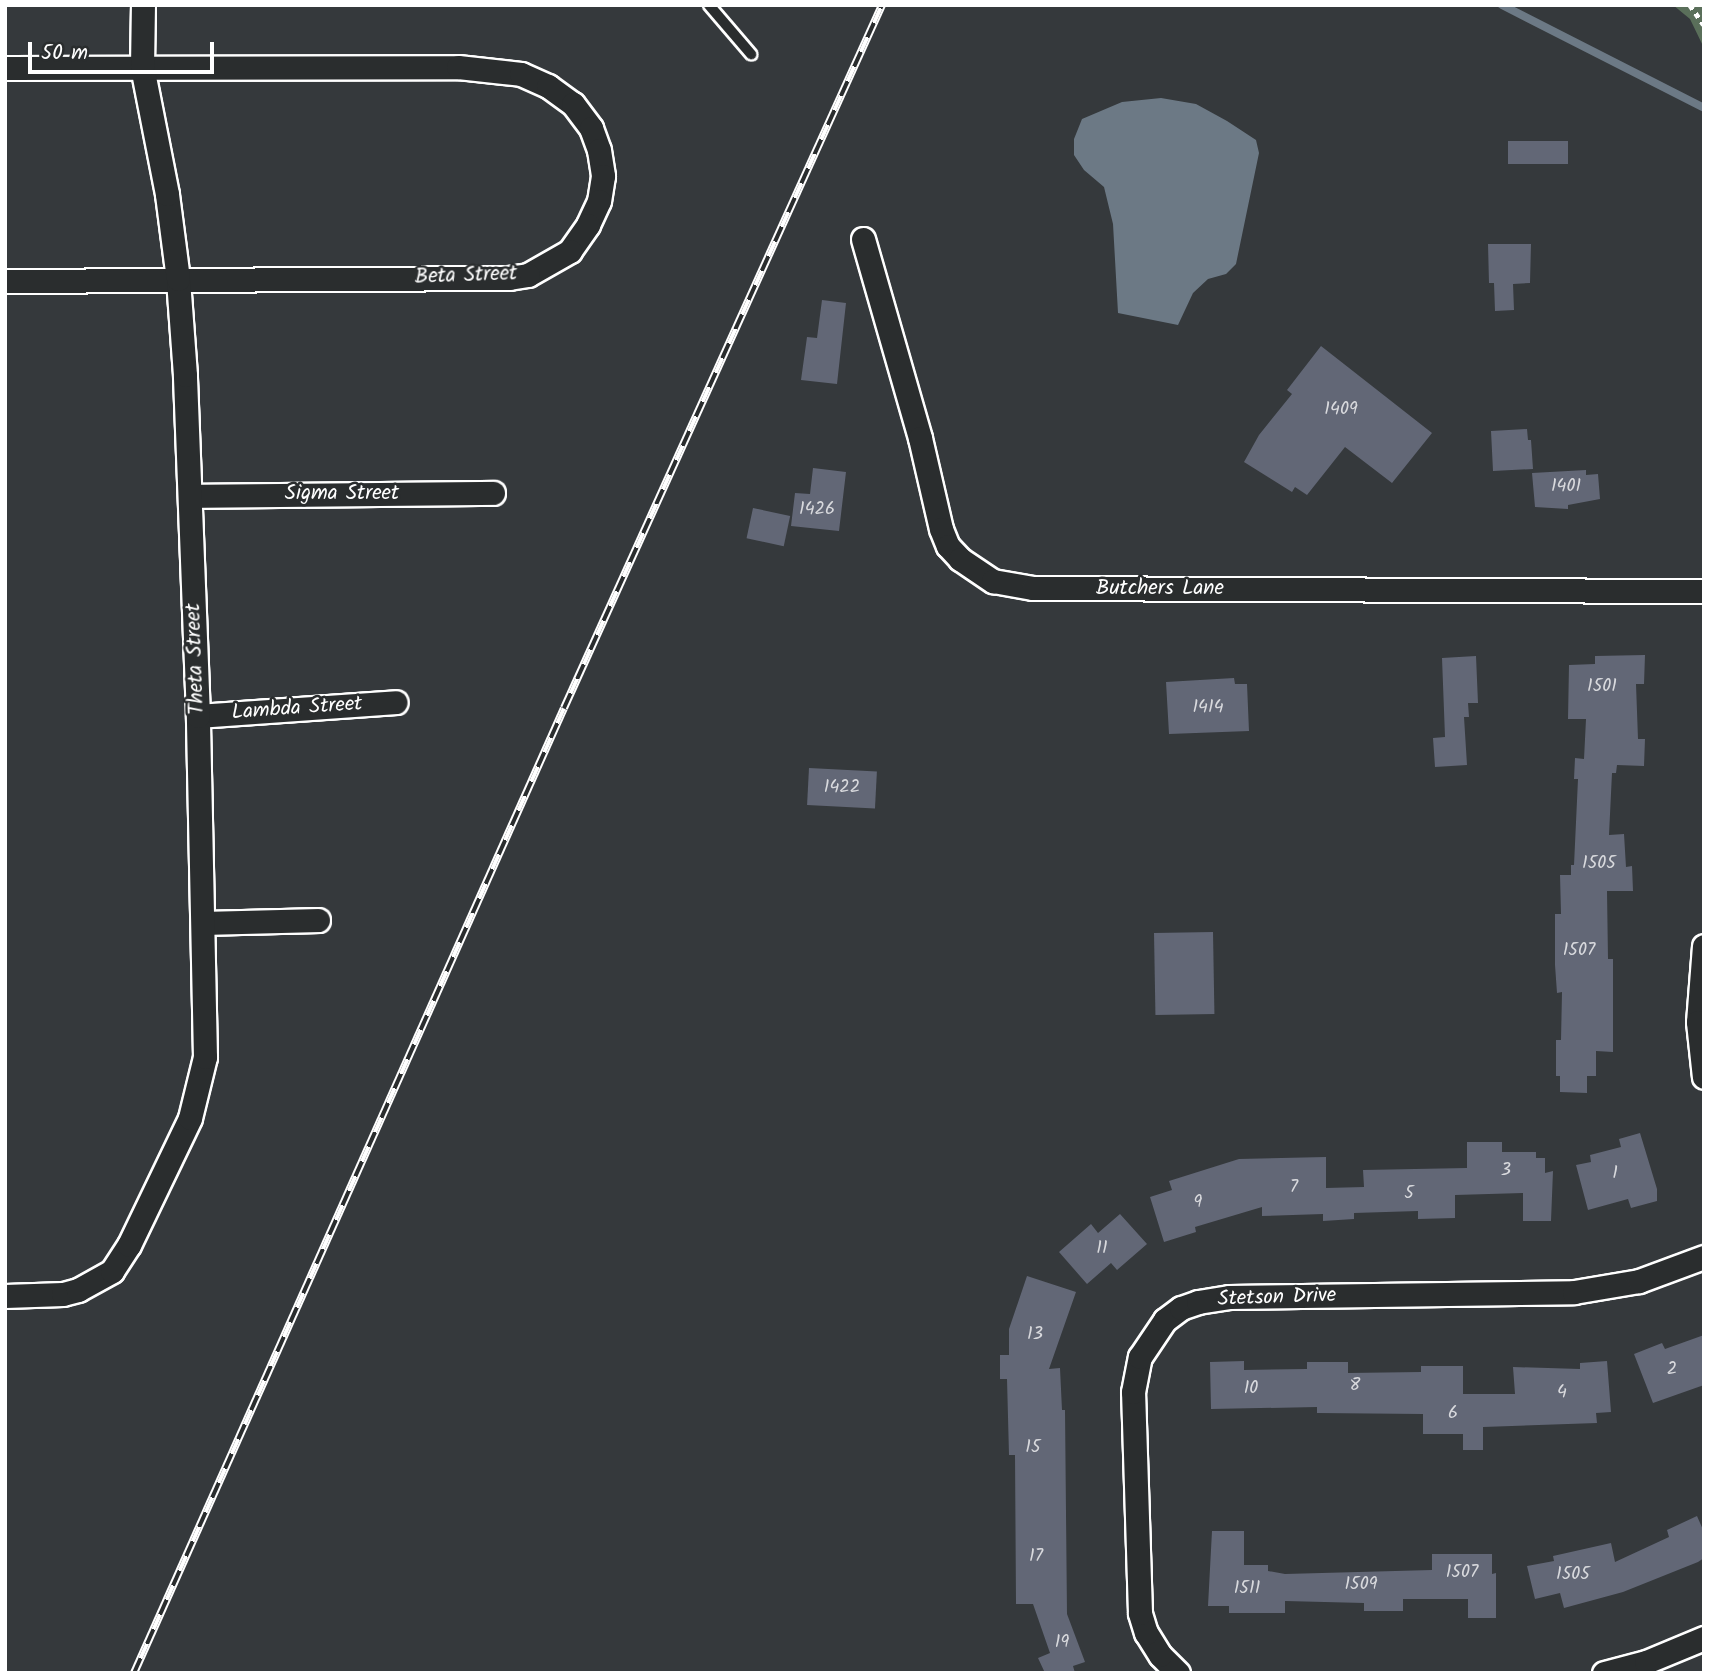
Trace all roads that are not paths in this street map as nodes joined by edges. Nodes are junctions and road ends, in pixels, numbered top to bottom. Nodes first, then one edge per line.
1 (143, 5) edge
2 (709, 5) edge
3 (751, 54) dead end
4 (142, 67) junction
5 (5, 68) edge
6 (863, 239) dead end
7 (178, 279) junction
8 (5, 281) edge
9 (493, 493) dead end
10 (191, 496) junction
11 (1704, 591) edge
12 (396, 702) dead end
13 (198, 716) junction
14 (318, 920) dead end
15 (204, 923) junction
16 (1704, 946) edge
17 (1704, 1077) edge
18 (1704, 1256) edge
19 (5, 1296) edge
20 (1704, 1638) edge
21 (1172, 1667) edge
22 (1604, 1673) edge

1 - 4 street, Theta Street
2 - 3 lane
4 - 5 street, Beta Street
4 - 7 street, Theta Street
4 - 7 street, Beta Street
6 - 11 street, Butchers Lane
7 - 8 street, Beta Street
7 - 10 street, Theta Street
9 - 10 street, Sigma Street
10 - 13 street, Theta Street
12 - 13 street, Lambda Street
13 - 15 street, Theta Street
14 - 15 street
15 - 19 street, Theta Street
16 - 17 street
18 - 21 street, Stetson Drive
20 - 22 street

